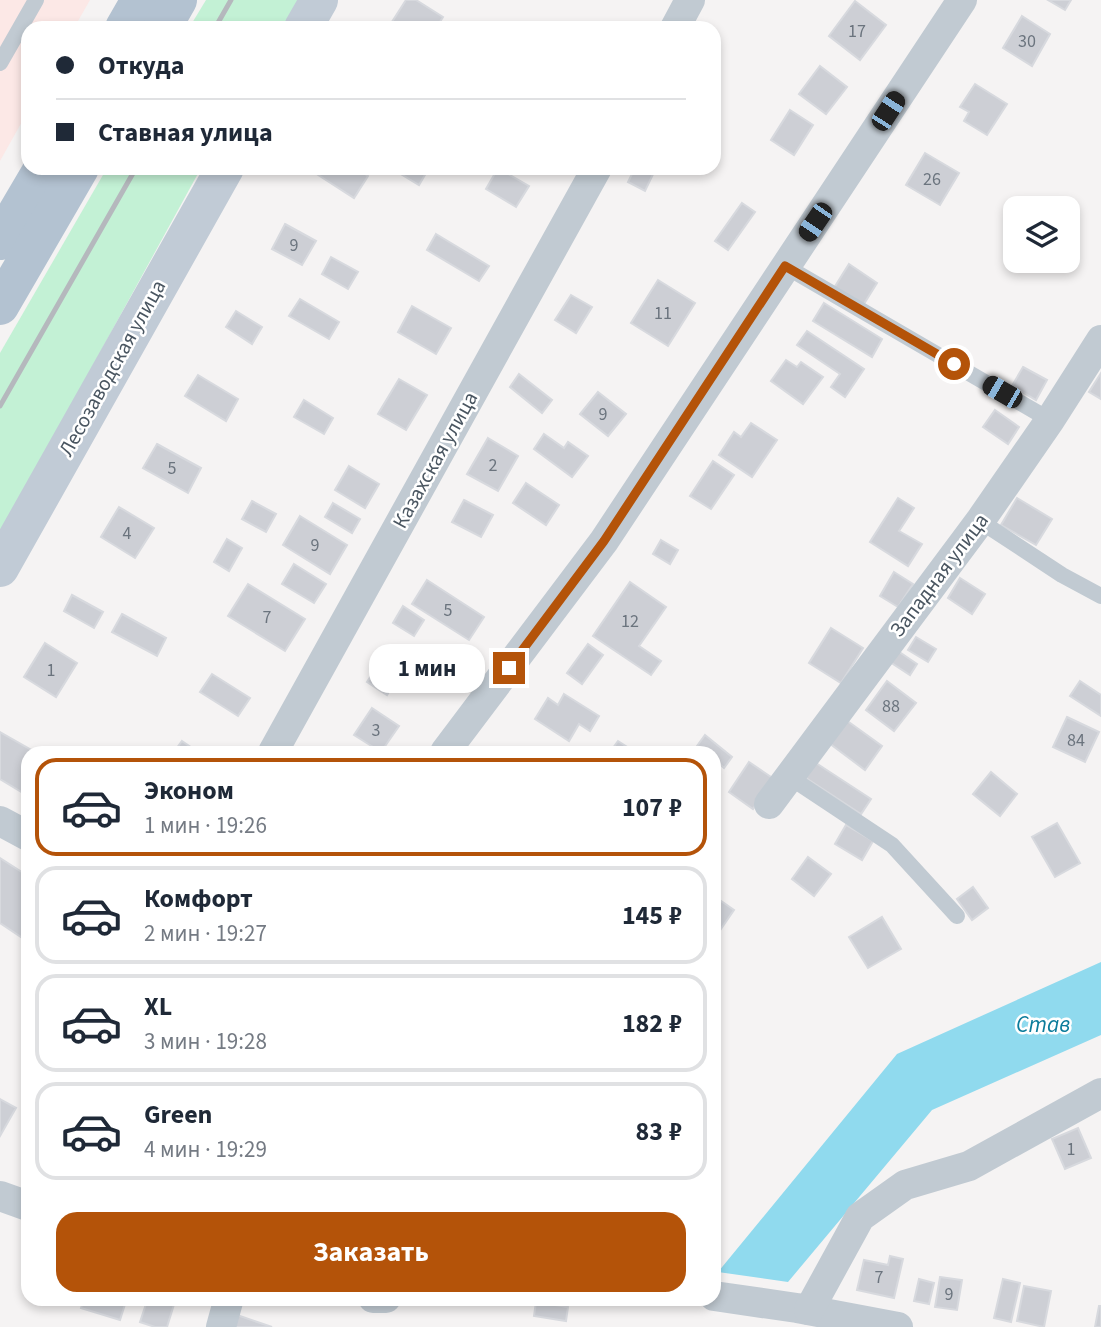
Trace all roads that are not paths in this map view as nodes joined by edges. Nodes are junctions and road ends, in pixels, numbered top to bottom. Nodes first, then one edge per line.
1 (36, 0) edge
2 (140, 0) edge
3 (178, 0) edge
4 (319, 0) edge
5 (691, 0) edge
6 (961, 0) edge
7 (24, 21) edge
8 (128, 21) edge
9 (166, 21) edge
10 (307, 21) edge
11 (679, 21) edge
12 (21, 26) edge
13 (0, 63) edge
14 (39, 175) edge
15 (76, 175) edge
16 (221, 175) edge
17 (593, 175) edge
18 (0, 241) edge
19 (785, 266) junction
20 (0, 306) edge
21 (1101, 341) edge
22 (1050, 420) junction
23 (979, 521) junction
24 (0, 568) edge
25 (1101, 596) edge
26 (276, 746) edge
27 (450, 746) edge
28 (788, 776) junction
29 (769, 804) dead end
30 (0, 821) edge
31 (21, 832) edge
32 (957, 916) dead end
33 (1101, 1093) edge
34 (0, 1196) edge
35 (21, 1204) edge
36 (721, 1297) edge
37 (227, 1306) edge
38 (805, 1315) edge
39 (220, 1327) edge
40 (898, 1327) edge

1 - 7 lane
2 - 8 main road
3 - 9 main road
4 - 10 street
5 - 11 street
6 - 19 street
12 - 13 lane
14 - 18 main road
15 - 20 main road
16 - 24 street, Лесозаводская улица
17 - 26 street, Казахская улица
19 - 22 lane
19 - 27 street
21 - 22 street, Западная улица
22 - 23 street, Западная улица
23 - 25 lane
23 - 28 street, Западная улица
28 - 29 street, Западная улица
28 - 32 lane
30 - 31 street
33 - 38 street
34 - 35 street
36 - 38 street
37 - 39 street
38 - 40 street

